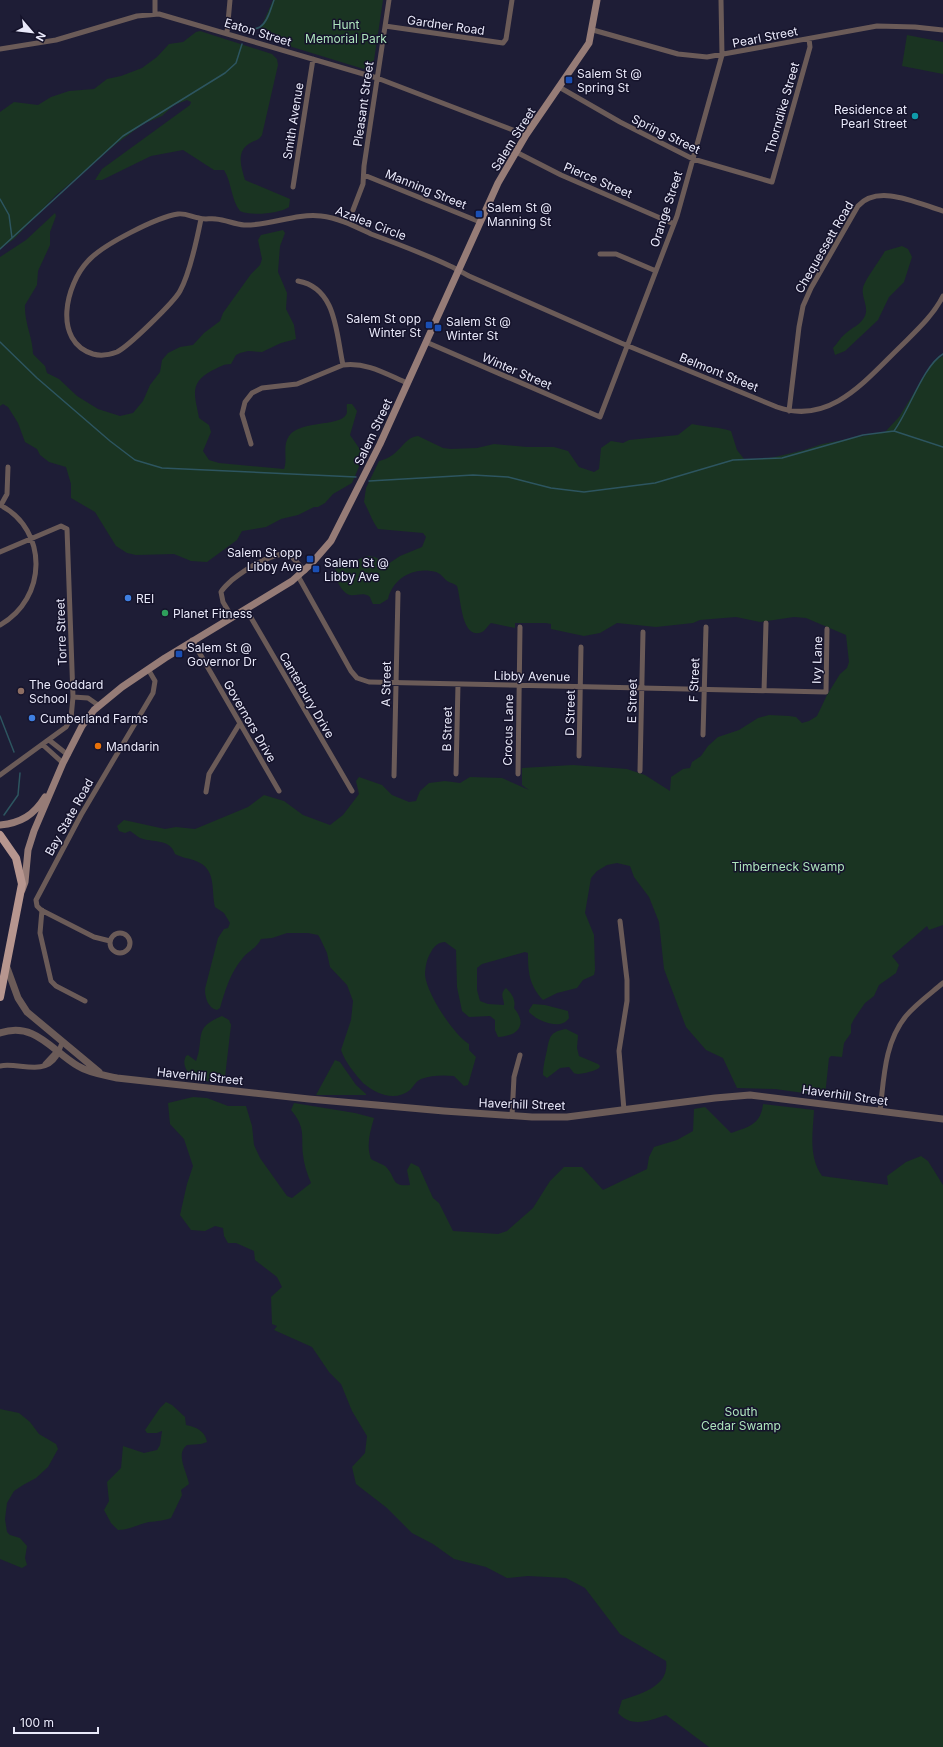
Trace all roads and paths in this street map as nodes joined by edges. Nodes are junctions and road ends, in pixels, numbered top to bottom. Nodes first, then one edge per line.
1 (155, 0) edge
2 (230, 0) edge
3 (389, 0) edge
4 (512, 0) edge
5 (597, 0) edge
6 (721, 0) edge
7 (154, 14) junction
8 (385, 26) junction
9 (593, 30) junction
10 (943, 30) edge
11 (227, 33) junction
12 (809, 39) junction
13 (0, 49) edge
14 (722, 55) junction
15 (313, 59) junction
16 (377, 78) junction
17 (559, 87) junction
18 (526, 135) junction
19 (516, 152) junction
20 (693, 159) junction
21 (364, 175) junction
22 (772, 182) joint
23 (293, 187) dead end
24 (353, 210) dead end
25 (943, 211) edge
26 (200, 219) junction
27 (480, 222) junction
28 (674, 224) junction
29 (600, 254) dead end
30 (459, 270) junction
31 (656, 271) junction
32 (298, 281) dead end
33 (943, 296) edge
34 (426, 342) junction
35 (628, 345) junction
36 (343, 365) junction
37 (407, 383) junction
38 (789, 411) junction
39 (600, 418) joint
40 (251, 444) dead end
41 (8, 467) dead end
42 (1, 505) edge
43 (32, 539) junction
44 (0, 552) edge
45 (305, 570) junction
46 (298, 576) junction
47 (398, 593) dead end
48 (246, 609) junction
49 (232, 617) junction
50 (766, 623) dead end
51 (0, 625) edge
52 (706, 626) dead end
53 (520, 627) dead end
54 (827, 629) dead end
55 (643, 632) dead end
56 (192, 640) junction
57 (581, 647) dead end
58 (148, 669) junction
59 (396, 683) junction
60 (458, 684) junction
61 (519, 686) junction
62 (580, 687) junction
63 (642, 688) junction
64 (704, 690) junction
65 (764, 691) junction
66 (826, 692) joint
67 (73, 697) junction
68 (98, 705) junction
69 (240, 723) junction
70 (703, 735) dead end
71 (49, 740) junction
72 (43, 744) junction
73 (68, 755) junction
74 (579, 756) dead end
75 (63, 763) junction
76 (640, 771) dead end
77 (456, 774) dead end
78 (518, 774) dead end
79 (0, 775) edge
80 (394, 776) dead end
81 (55, 780) junction
82 (279, 791) dead end
83 (352, 791) dead end
84 (206, 792) dead end
85 (0, 825) edge
86 (0, 835) edge
87 (21, 894) junction
88 (42, 910) junction
89 (620, 921) dead end
90 (110, 941) junction
91 (6, 964) junction
92 (943, 983) edge
93 (0, 997) edge
94 (86, 1001) dead end
95 (0, 1033) edge
96 (62, 1043) junction
97 (58, 1050) junction
98 (520, 1055) dead end
99 (0, 1066) edge
100 (100, 1074) junction
101 (624, 1110) junction
102 (880, 1111) junction
103 (512, 1116) junction
104 (943, 1119) edge

1 - 7 street
2 - 11 street
3 - 8 street, Pleasant Street
4 - 8 street, Gardner Road
5 - 9 main road, Salem Street
6 - 14 street, Orange Street
7 - 11 street, Eaton Street
7 - 13 street, Eaton Street
8 - 16 street, Pleasant Street
9 - 14 street, Pearl Street
9 - 17 main road, Salem Street
10 - 12 street, Pearl Street
11 - 15 street, Eaton Street
12 - 14 street, Pearl Street
12 - 22 street, Thorndike Street
14 - 20 street, Orange Street
15 - 16 street, Eaton Street
15 - 23 street, Smith Avenue
16 - 18 street, Eaton Street
16 - 21 street, Pleasant Street
17 - 18 main road, Salem Street
17 - 20 street, Spring Street
18 - 19 main road, Salem Street
19 - 27 main road, Salem Street
19 - 28 street, Pierce Street
20 - 22 street, Spring Street
20 - 28 street, Orange Street
21 - 24 street, Pleasant Street
21 - 27 street, Manning Street
25 - 38 street, Chequessett Road
26 - 26 street, Azalea Circle
26 - 30 street, Azalea Circle
27 - 30 main road, Salem Street
28 - 31 street, Orange Street
29 - 31 street
30 - 34 main road, Salem Street
30 - 35 street, Belmont Street
31 - 35 street, Orange Street
32 - 36 street
33 - 38 street, Belmont Street
34 - 37 main road, Salem Street
34 - 39 street, Winter Street
35 - 38 street, Belmont Street
35 - 39 street, Orange Street
36 - 37 street
36 - 40 street
37 - 45 main road, Salem Street
41 - 42 street
42 - 43 street
43 - 44 street
43 - 51 street
43 - 67 street, Torre Street
45 - 46 main road, Salem Street
45 - 49 street
46 - 48 main road, Salem Street
46 - 59 street, Libby Avenue
47 - 59 street, A Street
48 - 49 main road, Salem Street
48 - 83 street, Canterbury Drive
49 - 56 main road, Salem Street
50 - 65 street
52 - 64 street, F Street
53 - 61 street, Crocus Lane
54 - 66 street, Ivy Lane
55 - 63 street, E Street
56 - 58 main road, Salem Street
56 - 69 street, Governors Drive
57 - 62 street, D Street
58 - 68 main road, Salem Street
58 - 88 street, Bay State Road
59 - 60 street, Libby Avenue
59 - 80 street, A Street
60 - 61 street, Libby Avenue
60 - 77 street, B Street
61 - 62 street, Libby Avenue
61 - 78 street, Crocus Lane
62 - 63 street, Libby Avenue
62 - 74 street, D Street
63 - 64 street, Libby Avenue
63 - 76 street, E Street
64 - 65 street, Libby Avenue
64 - 70 street, F Street
65 - 66 street, Libby Avenue
67 - 68 street
67 - 71 street, Torre Street
68 - 73 main road, Salem Street
69 - 82 street, Governors Drive
69 - 84 street
71 - 72 street, Torre Street
71 - 73 street
72 - 75 street
72 - 79 street, Torre Street
73 - 75 main road, Salem Street
75 - 81 main road, Salem Street
81 - 85 main road, Salem Street
81 - 87 main road, Salem Street
86 - 87 main road
87 - 91 main road
88 - 90 street
88 - 94 street
89 - 101 street
90 - 90 street
91 - 93 main road
91 - 96 street, Haverhill Street
92 - 102 street
95 - 97 street, Haverhill Street
96 - 97 street
96 - 100 street, Haverhill Street
97 - 99 street
97 - 100 street, Haverhill Street
98 - 103 street
100 - 103 street, Haverhill Street
101 - 102 street, Haverhill Street
101 - 103 street, Haverhill Street
102 - 104 street, Haverhill Street

